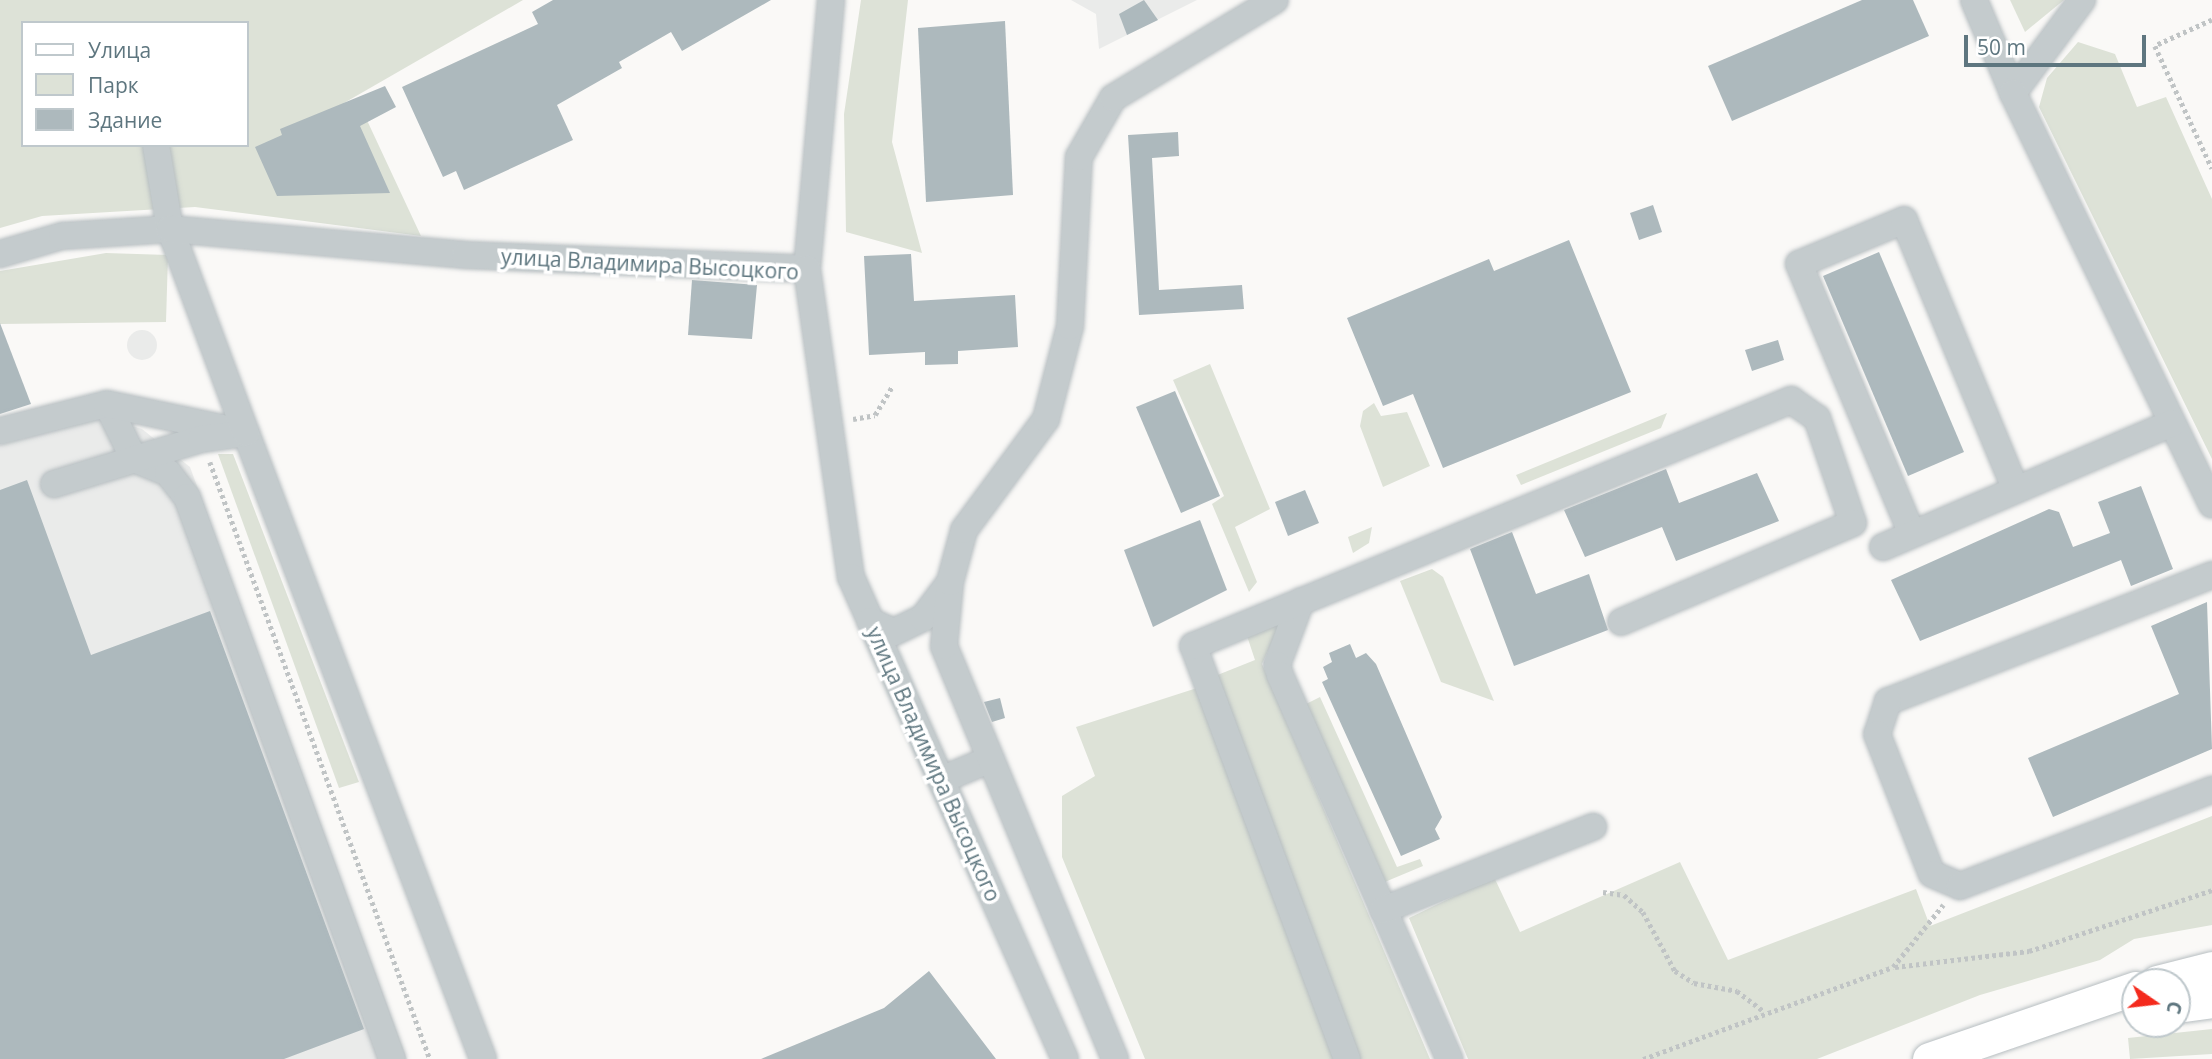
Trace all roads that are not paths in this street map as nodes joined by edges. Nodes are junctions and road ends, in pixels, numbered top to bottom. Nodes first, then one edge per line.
1 (831, 0) edge
2 (1275, 0) edge
3 (1974, 0) edge
4 (2085, 1) edge
5 (2013, 93) junction
6 (156, 147) edge
7 (170, 229) junction
8 (0, 254) edge
9 (807, 269) junction
10 (107, 404) junction
11 (2172, 423) junction
12 (0, 431) edge
13 (246, 433) junction
14 (134, 459) junction
15 (54, 484) dead end
16 (2017, 489) junction
17 (2212, 504) edge
18 (1912, 534) junction
19 (1883, 547) dead end
20 (2212, 575) edge
21 (950, 582) junction
22 (1301, 601) junction
23 (870, 621) junction
24 (1620, 622) dead end
25 (991, 759) junction
26 (941, 780) junction
27 (2212, 790) edge
28 (1593, 827) dead end
29 (1383, 910) junction
30 (2212, 968) edge
31 (2191, 973) edge
32 (2121, 993) edge
33 (2212, 1001) edge
34 (2191, 1004) edge
35 (2121, 1014) edge
36 (1975, 1042) junction
37 (392, 1059) edge
38 (483, 1059) edge
39 (1065, 1059) edge
40 (1115, 1059) edge
41 (1347, 1059) edge
42 (1449, 1059) edge
43 (1929, 1059) edge

1 - 9 street
2 - 21 street
3 - 5 street
4 - 5 street
5 - 11 street
6 - 7 street
7 - 8 street, улица Владимира Высоцкого
7 - 9 street, улица Владимира Высоцкого
7 - 13 street
9 - 23 street, улица Владимира Высоцкого
10 - 12 street
10 - 13 street
10 - 14 street
11 - 16 street
11 - 17 street
13 - 14 street
13 - 38 street
14 - 15 street
14 - 37 street
16 - 18 street
16 - 18 street
18 - 19 street
20 - 27 street
21 - 23 street
21 - 25 street
22 - 24 street
22 - 29 street
22 - 41 street
23 - 26 street, улица Владимира Высоцкого
25 - 26 street
25 - 40 street
26 - 39 street, улица Владимира Высоцкого
28 - 29 street
29 - 42 street
30 - 31 main road
32 - 36 main road
33 - 34 main road
35 - 36 main road
36 - 43 main road

